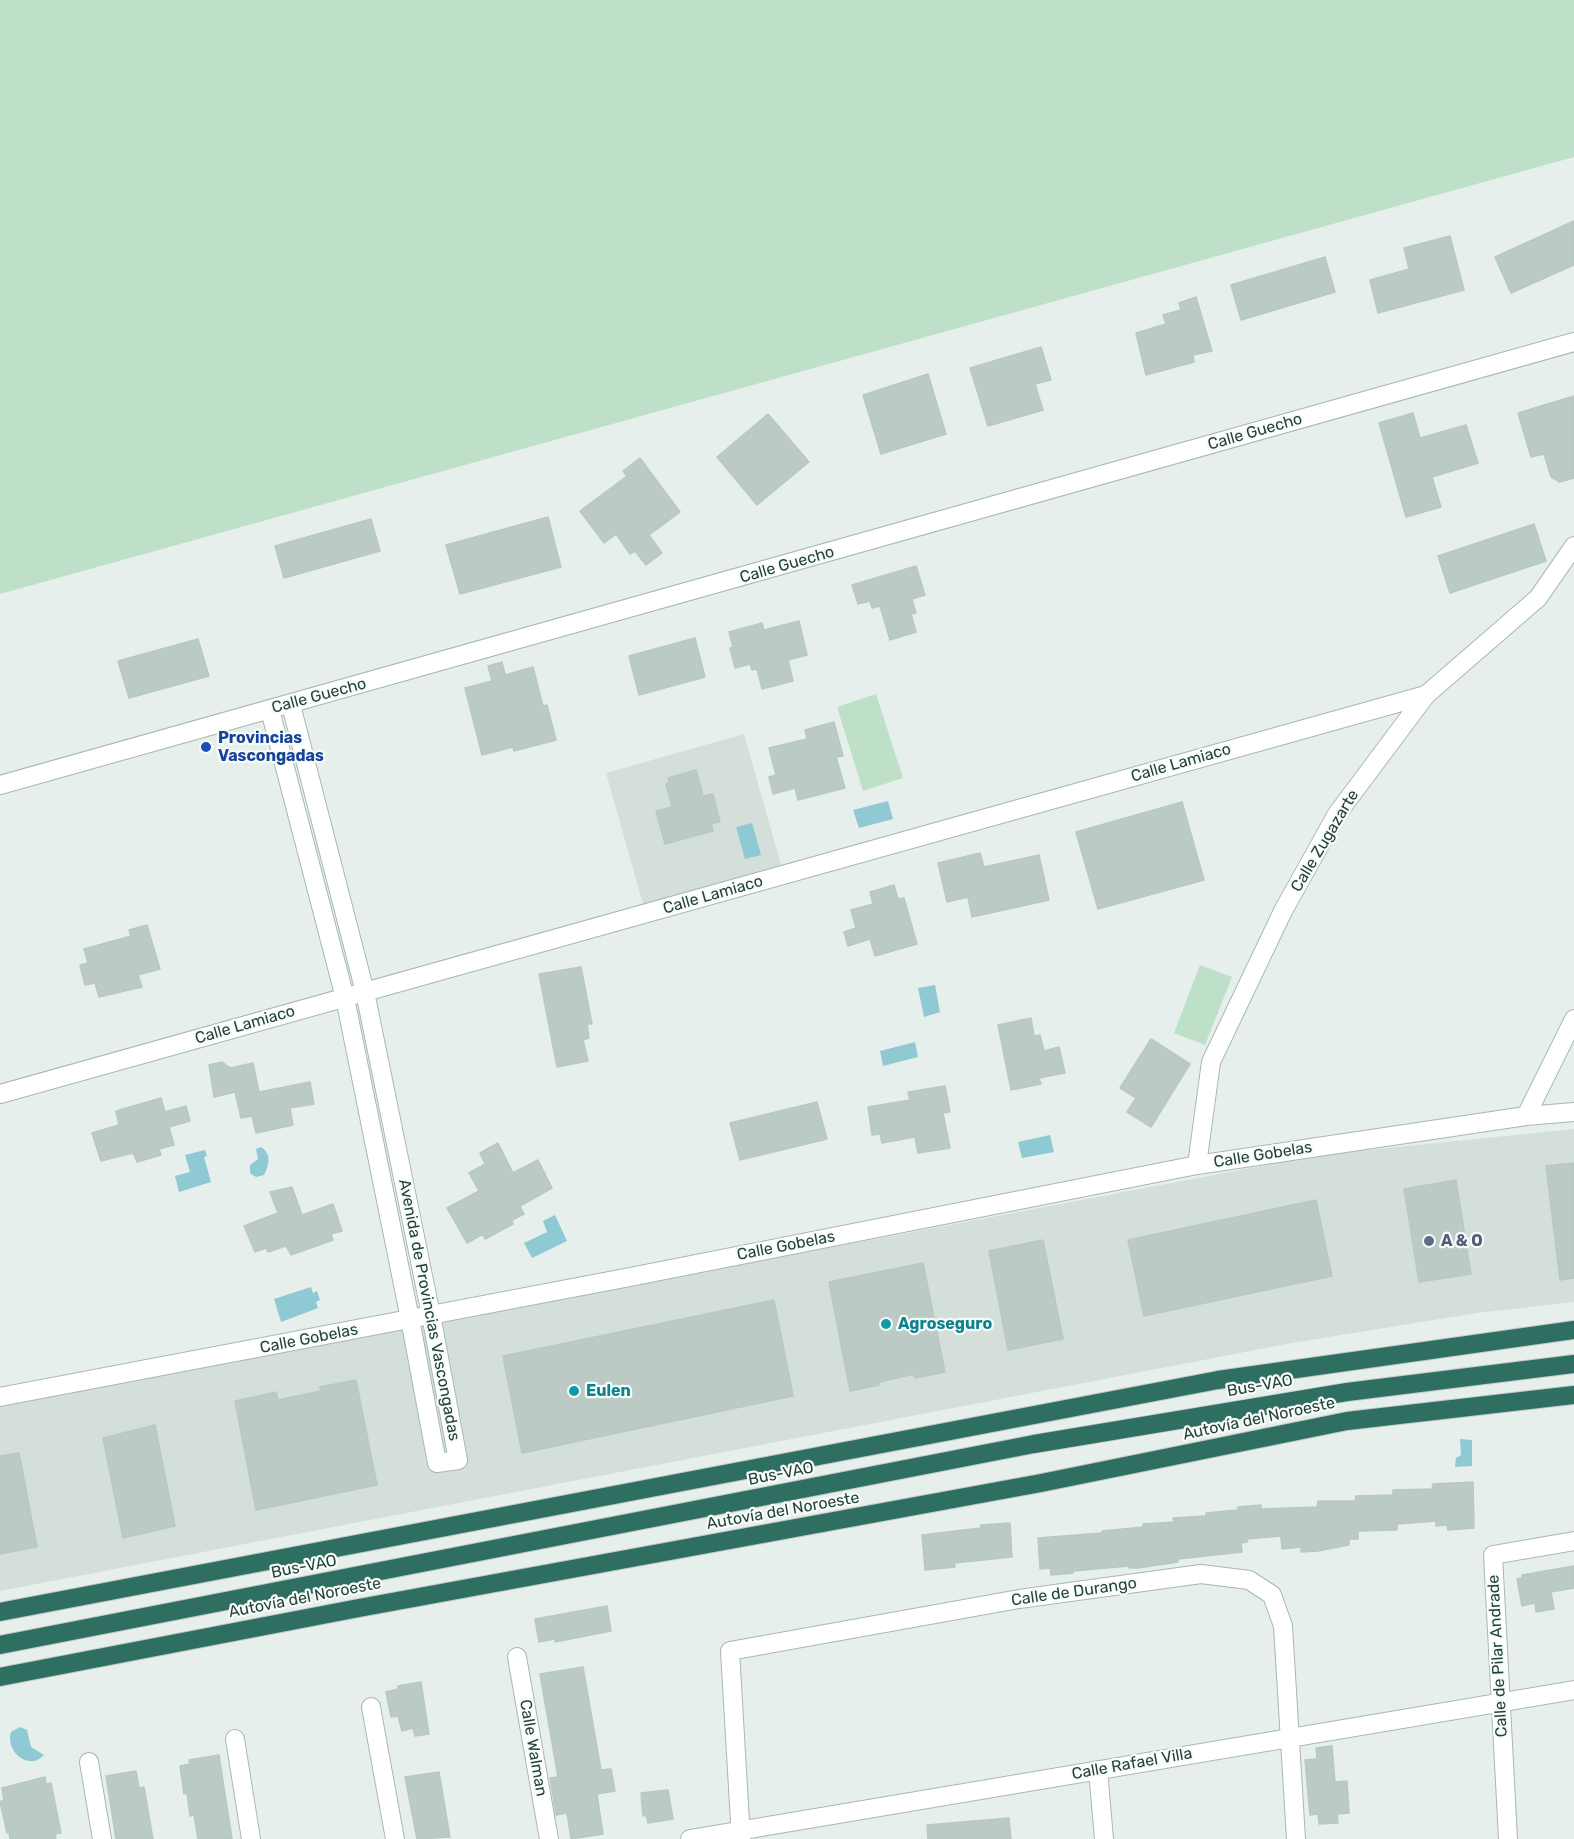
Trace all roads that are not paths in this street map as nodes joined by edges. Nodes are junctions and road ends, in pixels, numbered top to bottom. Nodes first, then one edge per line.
1 (1574, 342) edge
2 (1574, 546) edge
3 (1426, 695) junction
4 (291, 705) junction
5 (270, 710) junction
6 (0, 785) edge
7 (366, 992) junction
8 (345, 998) junction
9 (1574, 1019) edge
10 (0, 1094) edge
11 (1574, 1112) edge
12 (1526, 1116) junction
13 (1197, 1165) junction
14 (431, 1315) junction
15 (410, 1319) junction
16 (1574, 1330) edge
17 (1574, 1364) edge
18 (1574, 1395) edge
19 (0, 1397) edge
20 (1574, 1541) edge
21 (0, 1612) edge
22 (0, 1645) edge
23 (517, 1657) dead end
24 (0, 1677) edge
25 (1574, 1690) edge
26 (1500, 1704) junction
27 (371, 1707) dead end
28 (1290, 1737) junction
29 (235, 1739) dead end
30 (89, 1762) dead end
31 (1098, 1770) junction
32 (741, 1835) edge
33 (102, 1839) edge
34 (251, 1839) edge
35 (395, 1839) edge
36 (549, 1839) edge
37 (690, 1839) edge
38 (1104, 1839) edge
39 (1296, 1839) edge
40 (1508, 1839) edge

1 - 4 street, Calle Guecho
2 - 3 street, Calle Zugazarte
3 - 7 street, Calle Lamiaco
3 - 13 street, Calle Zugazarte
4 - 5 street, Calle Guecho
4 - 7 street, Avenida de Provincias Vascongadas
5 - 6 street, Calle Guecho
5 - 8 street, Avenida de Provincias Vascongadas
7 - 8 street, Calle Lamiaco
7 - 14 street, Avenida de Provincias Vascongadas
8 - 10 street, Calle Lamiaco
8 - 15 street, Avenida de Provincias Vascongadas
9 - 12 street
11 - 12 street, Calle Gobelas
12 - 13 street, Calle Gobelas
13 - 14 street, Calle Gobelas
14 - 15 street, Calle Gobelas
14 - 15 street, Avenida de Provincias Vascongadas
15 - 19 street, Calle Gobelas
16 - 21 highway
17 - 22 highway, Bus-VAO
18 - 24 highway, Autovía del Noroeste
20 - 26 street, Calle de Pilar Andrade
23 - 36 street, Calle Walman
25 - 26 street, Calle Rafael Villa
26 - 28 street, Calle Rafael Villa
26 - 40 street, Calle de Pilar Andrade
27 - 35 street
28 - 31 street, Calle Rafael Villa
28 - 32 street, Calle de Durango
28 - 39 street, Calle de Durango
29 - 34 street
30 - 33 street
31 - 32 street, Calle Rafael Villa
31 - 38 street
32 - 37 street, Calle Rafael Villa

